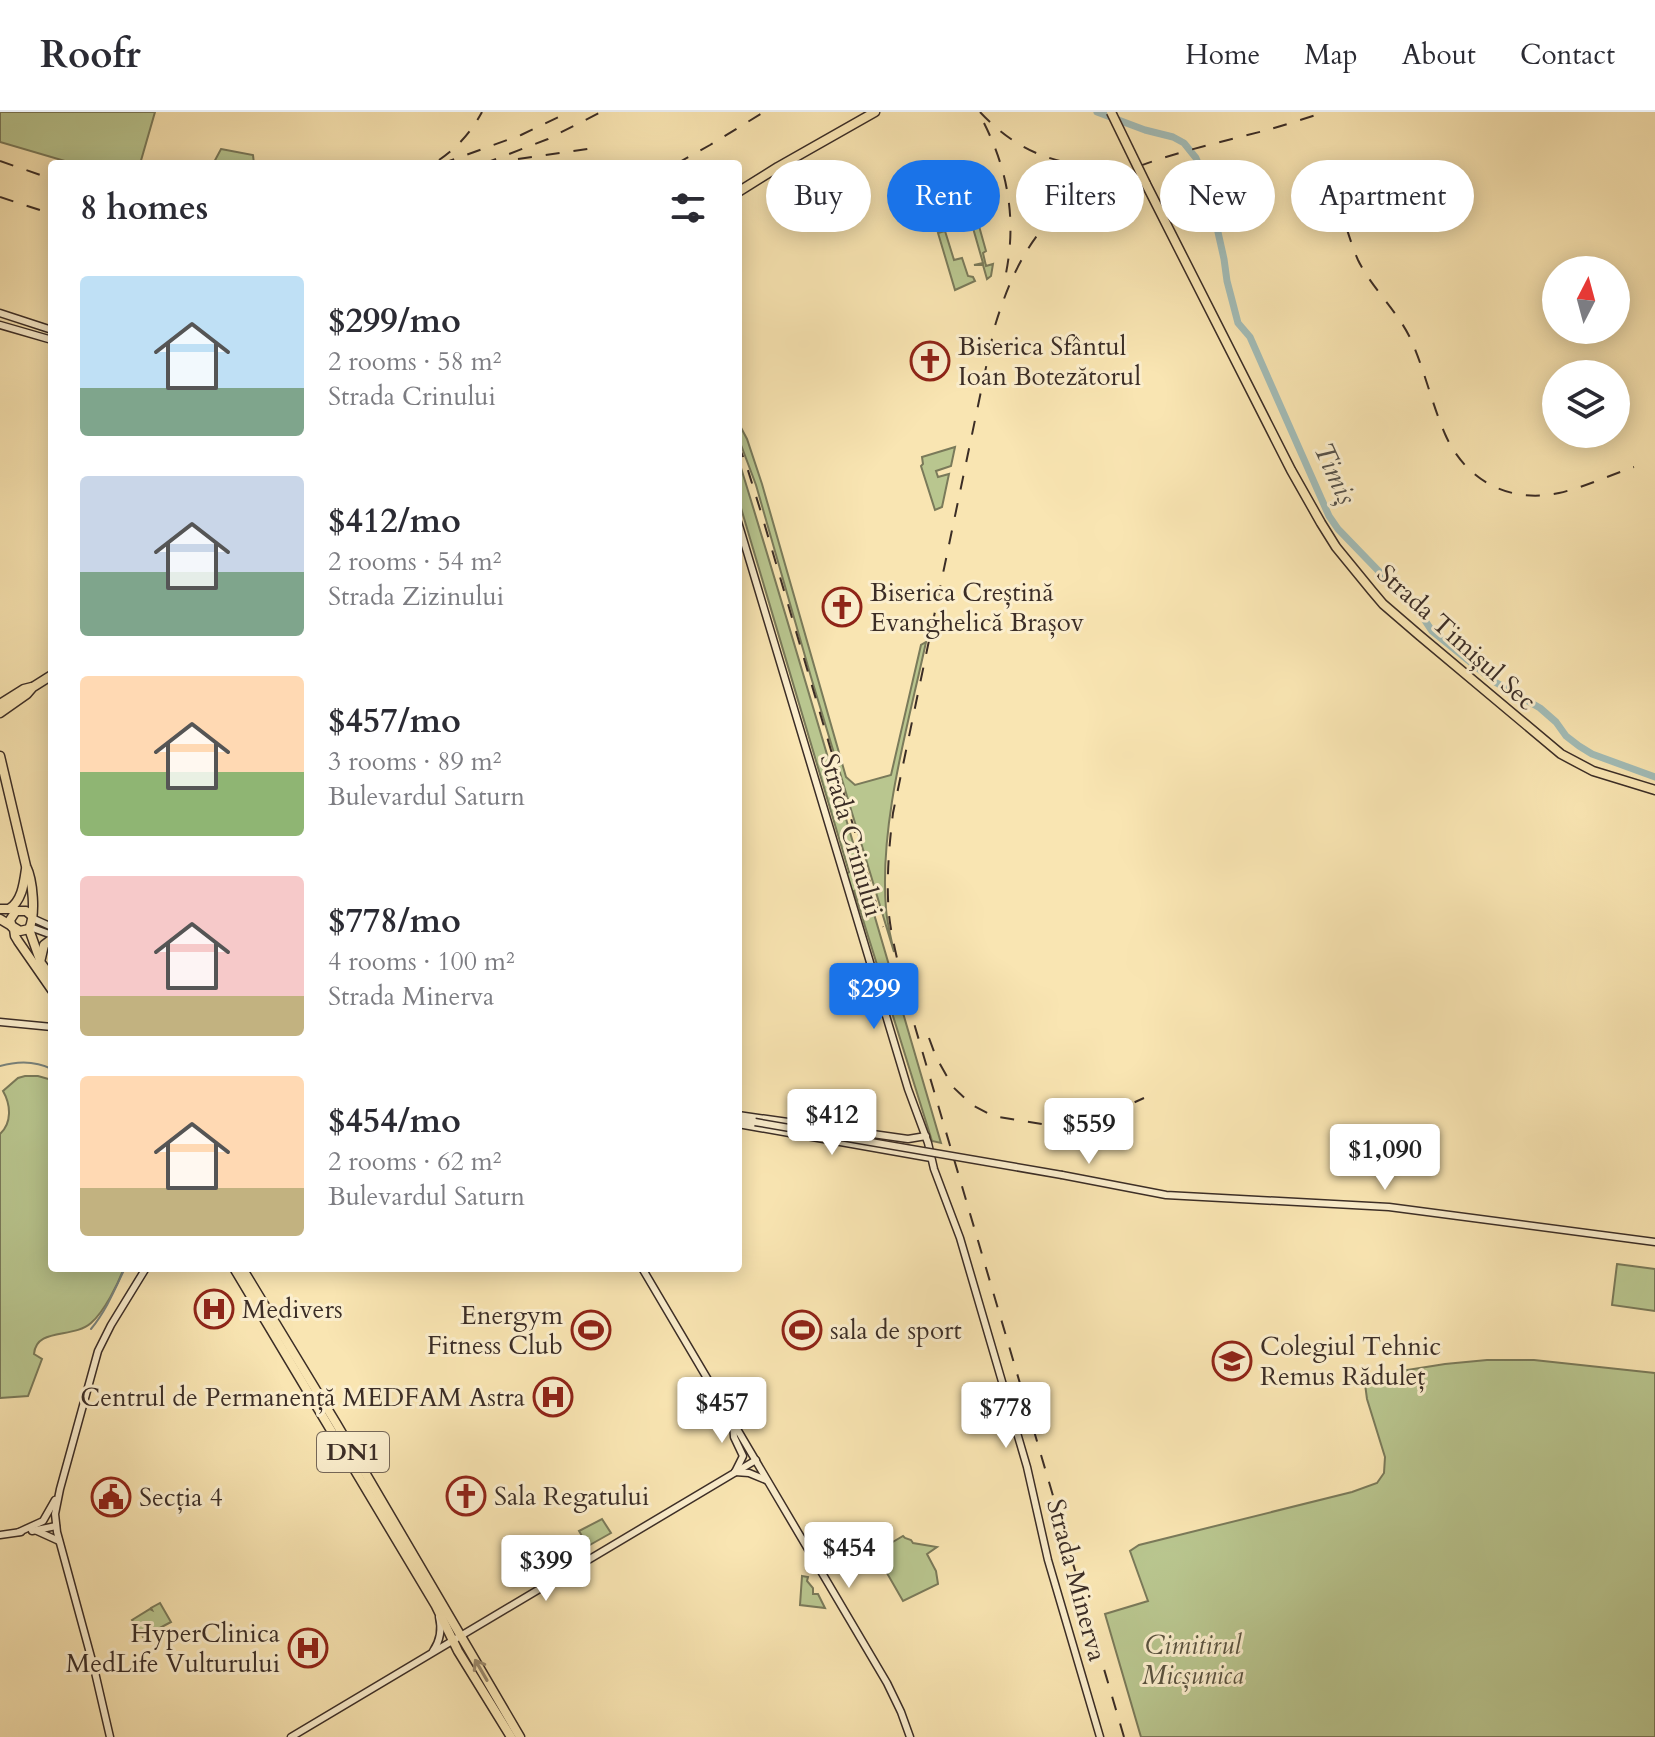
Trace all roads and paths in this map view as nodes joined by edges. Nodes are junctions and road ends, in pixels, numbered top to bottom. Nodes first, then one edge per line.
1 (875, 112) edge
2 (1111, 112) edge
3 (742, 190) edge
4 (0, 313) edge
5 (0, 325) edge
6 (48, 329) edge
7 (48, 339) edge
8 (742, 535) edge
9 (48, 678) edge
10 (33, 687) junction
11 (0, 704) edge
12 (0, 713) edge
13 (0, 756) edge
14 (1655, 790) edge
15 (26, 866) junction
16 (0, 909) edge
17 (0, 919) edge
18 (31, 923) junction
19 (48, 926) edge
20 (14, 928) junction
21 (48, 934) edge
22 (48, 941) edge
23 (41, 963) junction
24 (48, 973) edge
25 (48, 984) edge
26 (0, 1022) edge
27 (48, 1027) edge
28 (742, 1120) edge
29 (742, 1120) edge
30 (742, 1121) edge
31 (926, 1136) junction
32 (931, 1158) junction
33 (1655, 1242) edge
34 (144, 1272) edge
35 (236, 1272) edge
36 (244, 1272) edge
37 (644, 1272) edge
38 (733, 1422) junction
39 (756, 1460) junction
40 (735, 1472) junction
41 (768, 1482) junction
42 (60, 1489) junction
43 (56, 1526) junction
44 (33, 1530) junction
45 (19, 1532) junction
46 (0, 1535) edge
47 (60, 1542) junction
48 (436, 1606) junction
49 (458, 1639) junction
50 (429, 1656) junction
51 (110, 1737) edge
52 (291, 1737) edge
53 (511, 1737) edge
54 (520, 1737) edge
55 (910, 1737) edge
56 (1100, 1737) edge

1 - 3 main road
2 - 14 main road, Strada Timișul Sec, bridge
4 - 6 main road
5 - 7 main road
8 - 31 main road, Strada Crinului
9 - 10 main road
10 - 11 main road
10 - 12 main road
13 - 15 main road
15 - 16 main road
15 - 18 main road
17 - 20 main road
18 - 19 main road
18 - 20 main road
18 - 20 main road
18 - 21 main road
18 - 23 main road
20 - 25 main road
22 - 23 main road
23 - 24 main road
26 - 27 main road
28 - 31 main road
29 - 33 main road, bridge
30 - 32 main road
31 - 32 main road, Strada Crinului
32 - 56 main road, Strada Minerva
34 - 42 main road
35 - 48 main road, DN1
36 - 49 main road, DN1
37 - 38 main road
38 - 39 main road
38 - 40 main road
39 - 40 main road
39 - 41 main road
40 - 41 main road
40 - 49 main road
41 - 55 main road
42 - 43 main road
42 - 45 main road
43 - 44 main road
43 - 47 main road
44 - 45 main road
44 - 47 main road
45 - 46 main road
47 - 51 main road
48 - 49 main road, DN1
48 - 50 main road
49 - 50 main road
49 - 53 main road, DN1
54 -> 49 main road, DN1
50 - 52 main road

